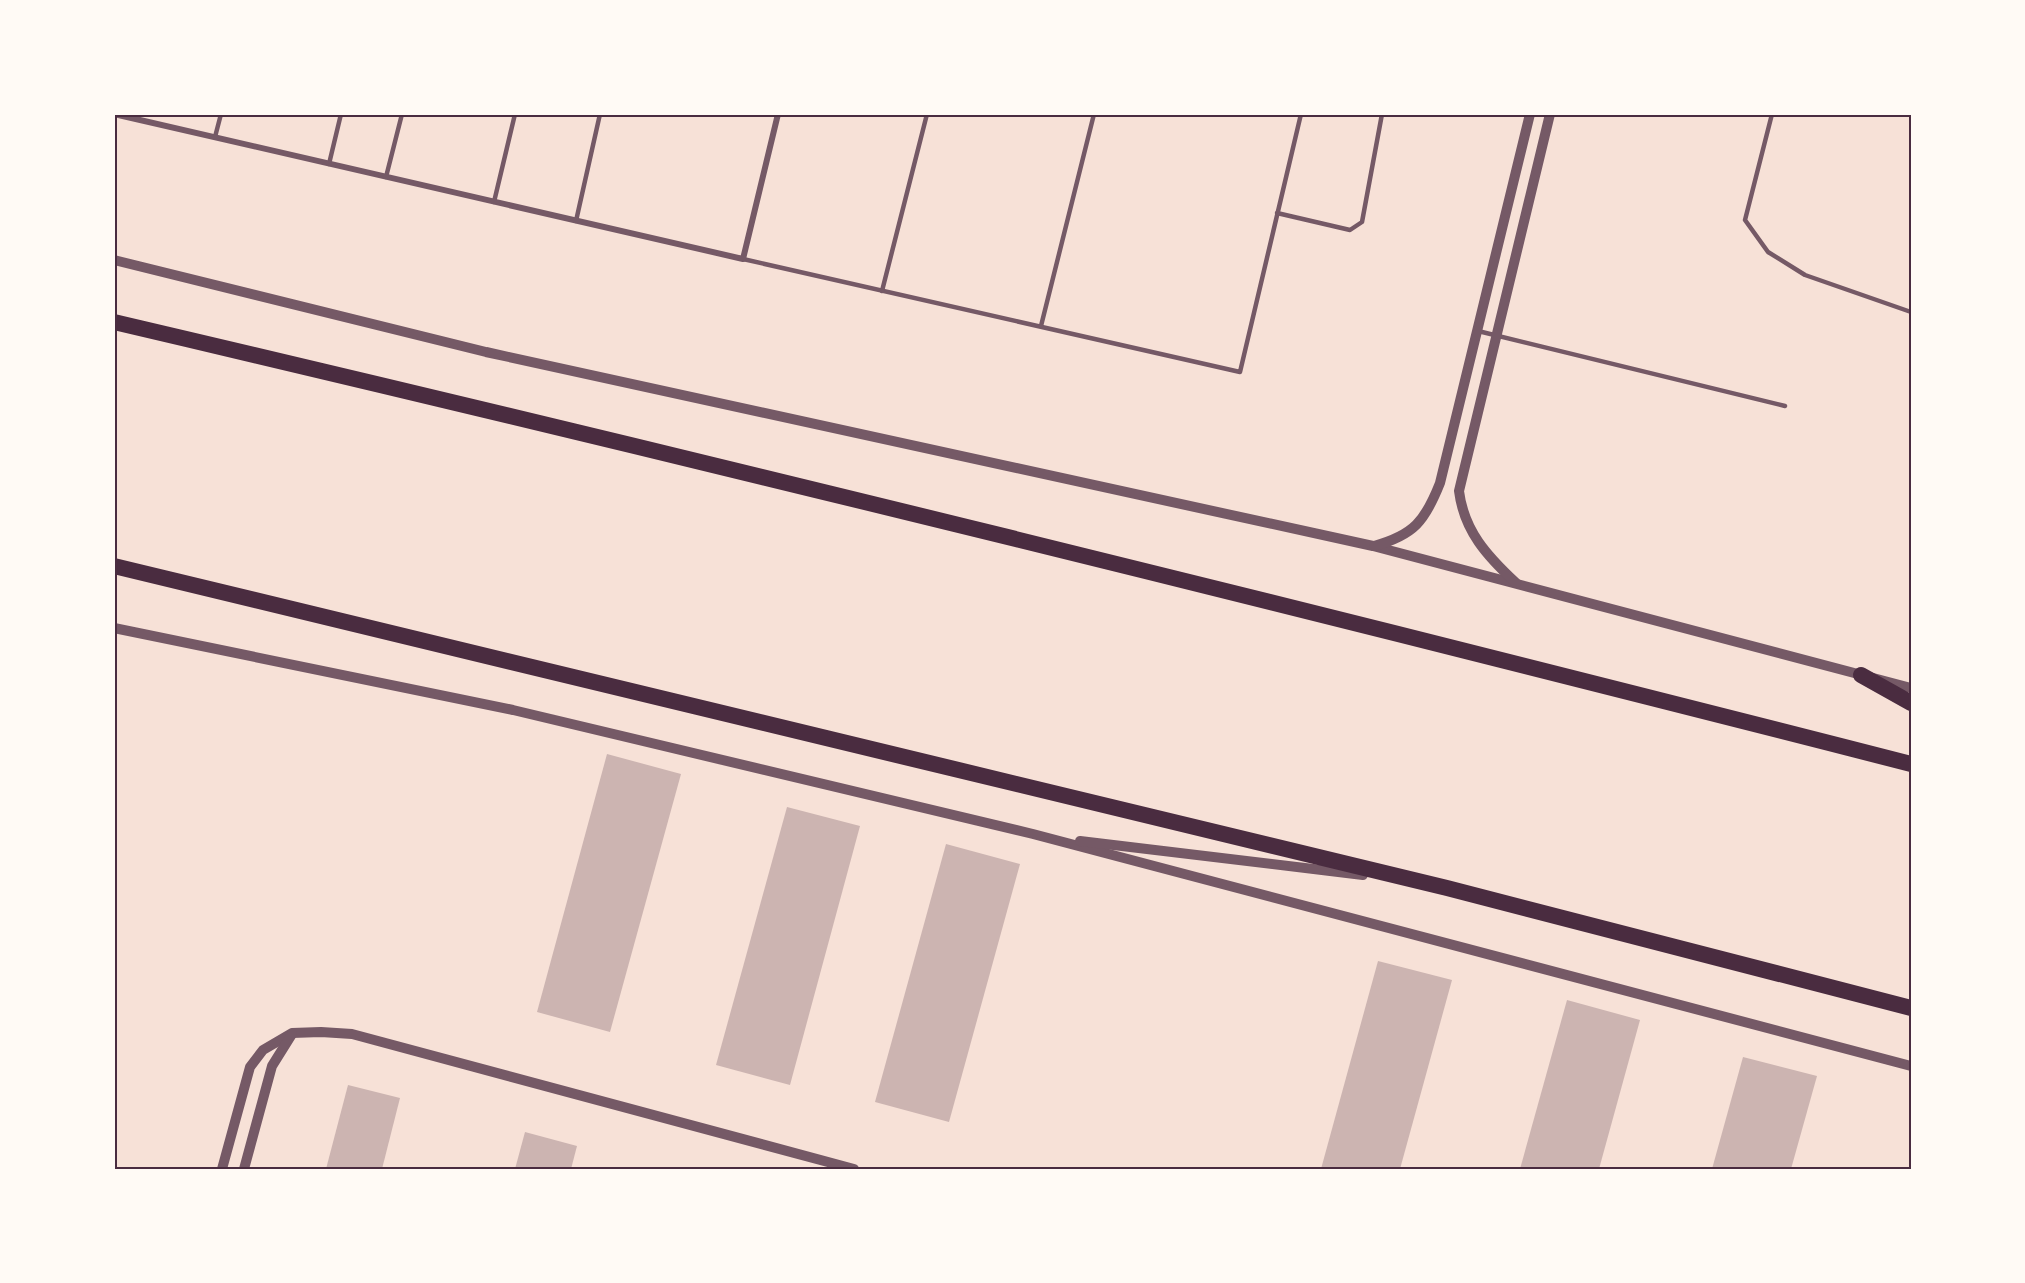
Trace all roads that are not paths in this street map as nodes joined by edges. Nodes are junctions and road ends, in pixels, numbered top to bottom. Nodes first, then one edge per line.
1 (114, 114) edge
2 (221, 114) edge
3 (341, 114) edge
4 (402, 114) edge
5 (515, 114) edge
6 (600, 114) edge
7 (778, 114) edge
8 (927, 114) edge
9 (1094, 114) edge
10 (1301, 114) edge
11 (1382, 114) edge
12 (1530, 114) edge
13 (1550, 114) edge
14 (1772, 114) edge
15 (145, 118) edge
16 (215, 137) junction
17 (329, 164) junction
18 (386, 177) junction
19 (494, 202) junction
20 (1277, 213) junction
21 (576, 221) junction
22 (743, 259) junction
23 (114, 260) edge
24 (882, 291) junction
25 (1911, 312) edge
26 (114, 322) edge
27 (1041, 326) junction
28 (1478, 331) junction
29 (1497, 336) junction
30 (1785, 406) dead end
31 (1373, 546) junction
32 (114, 566) edge
33 (1518, 585) junction
34 (114, 628) edge
35 (1861, 675) junction
36 (1911, 688) edge
37 (1911, 703) edge
38 (1911, 764) edge
39 (1033, 834) junction
40 (1447, 888) junction
41 (1911, 1008) edge
42 (292, 1034) junction
43 (1911, 1066) edge
44 (222, 1169) edge
45 (244, 1169) edge
46 (854, 1169) edge

1 - 15 street
2 - 16 lane
3 - 17 lane
4 - 18 lane
5 - 19 lane
6 - 21 lane
7 - 22 street
8 - 24 lane
9 - 27 lane
10 - 20 lane
11 - 20 lane
12 - 28 street
13 - 29 street
14 - 25 lane
15 - 16 street
16 - 17 street
17 - 18 street
18 - 19 street
19 - 21 street
20 - 27 lane
21 - 22 street
22 - 24 lane
23 - 31 street
24 - 27 lane
26 - 38 highway
28 - 29 lane
28 - 31 street
29 - 30 lane
29 - 33 street
31 - 33 street
32 - 40 highway
33 - 35 street
34 - 39 street
35 - 36 street
35 - 37 highway
39 - 40 street
39 - 43 street
40 - 41 highway
42 - 44 street
42 - 45 street
42 - 46 street

